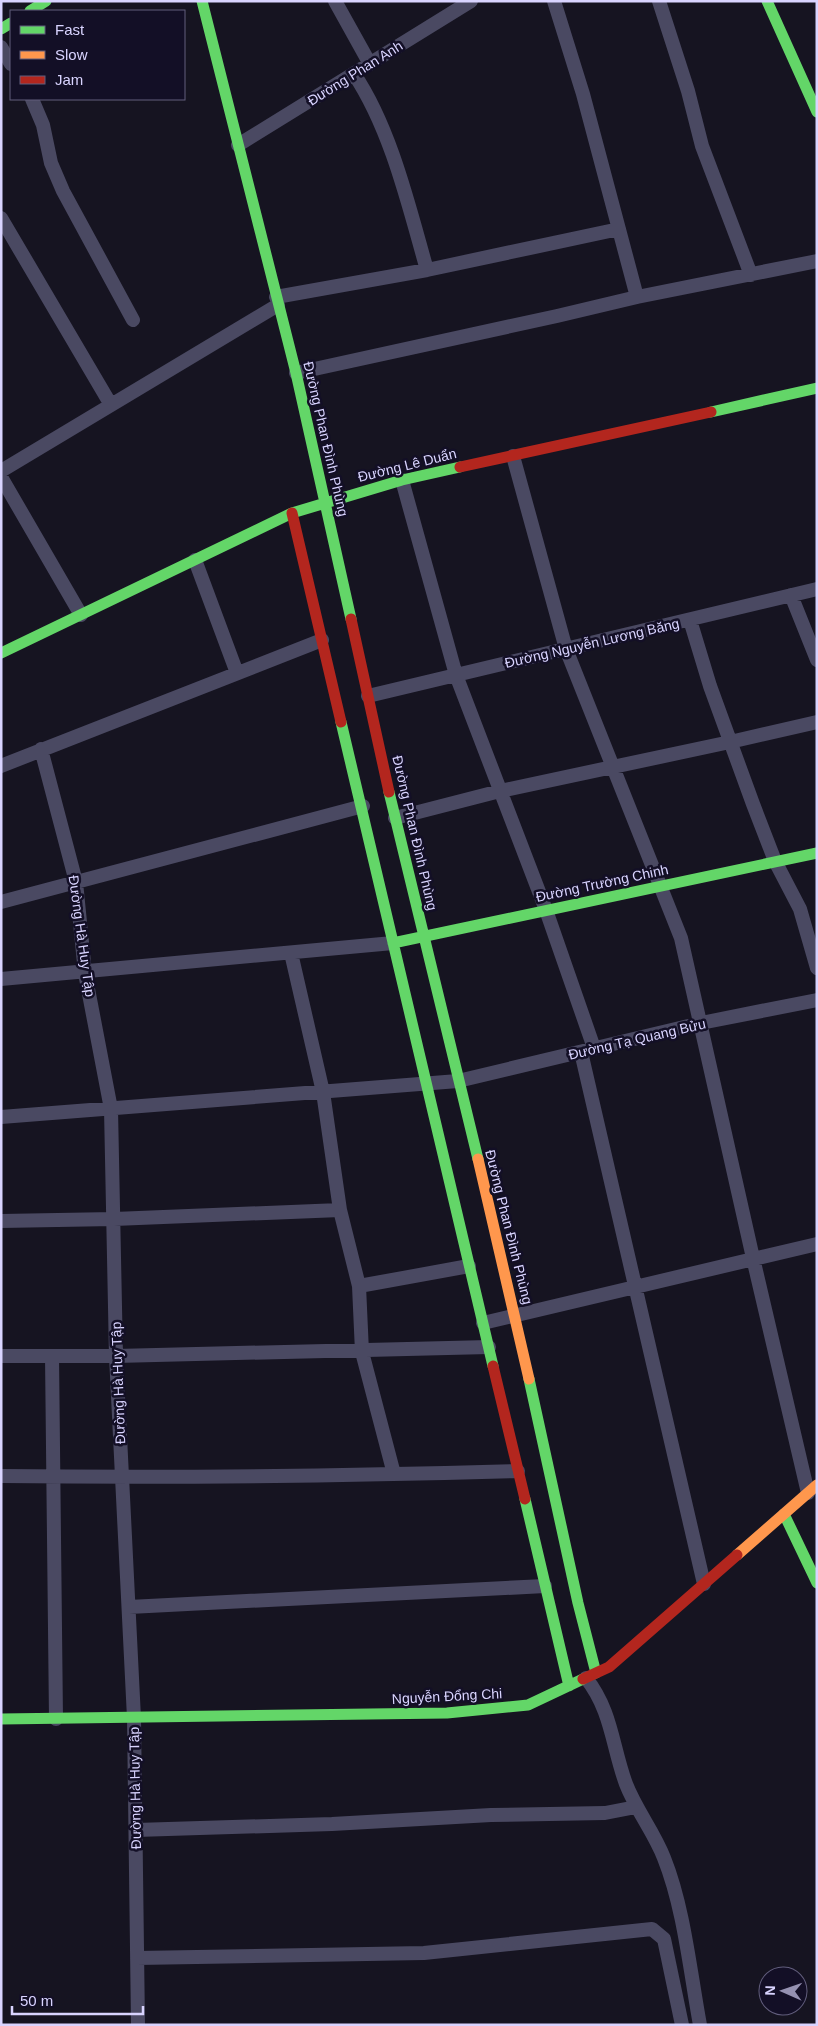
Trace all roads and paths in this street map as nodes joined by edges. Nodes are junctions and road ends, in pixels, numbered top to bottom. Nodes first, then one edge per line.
1 (46, 1) edge
2 (202, 1) edge
3 (335, 1) edge
4 (471, 1) edge
5 (554, 1) edge
6 (659, 1) edge
7 (767, 1) edge
8 (32, 10) edge
9 (1, 48) edge
10 (10, 62) edge
11 (370, 64) junction
12 (354, 74) junction
13 (32, 100) edge
14 (817, 112) edge
15 (238, 145) junction
16 (1, 218) edge
17 (619, 229) junction
18 (817, 261) edge
19 (427, 270) junction
20 (751, 275) junction
21 (637, 297) junction
22 (277, 301) junction
23 (133, 320) dead end
24 (296, 373) junction
25 (817, 388) edge
26 (111, 405) junction
27 (513, 456) junction
28 (1, 471) edge
29 (1, 477) edge
30 (402, 480) junction
31 (325, 502) junction
32 (292, 513) junction
33 (195, 560) junction
34 (817, 589) edge
35 (790, 595) junction
36 (81, 615) junction
37 (690, 620) junction
38 (322, 640) junction
39 (566, 649) junction
40 (1, 653) edge
41 (817, 660) edge
42 (237, 673) junction
43 (456, 674) junction
44 (368, 696) junction
45 (817, 722) edge
46 (730, 742) junction
47 (41, 749) junction
48 (1, 766) edge
49 (612, 766) junction
50 (500, 791) junction
51 (363, 806) junction
52 (395, 818) junction
53 (817, 853) edge
54 (775, 861) junction
55 (76, 882) junction
56 (660, 886) junction
57 (1, 902) edge
58 (546, 910) junction
59 (424, 936) junction
60 (393, 943) junction
61 (292, 953) junction
62 (817, 968) edge
63 (85, 973) junction
64 (1, 980) edge
65 (817, 1000) edge
66 (701, 1024) junction
67 (594, 1048) junction
68 (580, 1052) junction
69 (458, 1081) junction
70 (426, 1083) junction
71 (322, 1092) junction
72 (111, 1109) junction
73 (1, 1117) edge
74 (340, 1210) junction
75 (114, 1219) junction
76 (1, 1221) edge
77 (817, 1244) edge
78 (753, 1258) junction
79 (469, 1266) junction
80 (359, 1286) junction
81 (636, 1286) junction
82 (515, 1314) junction
83 (483, 1322) junction
84 (488, 1347) junction
85 (362, 1352) junction
86 (1, 1356) edge
87 (52, 1356) junction
88 (116, 1356) junction
89 (518, 1471) junction
90 (394, 1474) junction
91 (1, 1476) edge
92 (54, 1477) junction
93 (122, 1478) junction
94 (812, 1489) edge
95 (784, 1514) junction
96 (817, 1583) edge
97 (704, 1584) junction
98 (545, 1586) junction
99 (129, 1608) junction
100 (591, 1676) junction
101 (569, 1686) junction
102 (134, 1718) junction
103 (1, 1719) edge
104 (56, 1719) junction
105 (636, 1807) junction
106 (136, 1830) junction
107 (137, 1958) junction
108 (138, 2025) edge
109 (682, 2025) edge
110 (700, 2025) edge

1 - 8 main road
2 - 15 main road, Đường Phan Đình Phùng
3 - 11 street
4 - 11 street, Đường Phan Anh
5 - 17 street
6 - 20 street
7 - 14 main road
9 - 10 street
11 - 12 street, Đường Phan Anh
12 - 15 street, Đường Phan Anh
12 - 19 street
13 - 23 street
15 - 22 main road, Đường Phan Đình Phùng
16 - 26 street
17 - 19 street
17 - 21 street
18 - 20 street
19 - 22 street
20 - 21 street
21 - 24 street
22 - 24 main road, Đường Phan Đình Phùng
22 - 26 street
24 - 31 main road, Đường Phan Đình Phùng
25 - 27 main road, Đường Lê Duẩn
26 - 28 street
27 - 30 main road, Đường Lê Duẩn
27 - 39 street
29 - 36 street
30 - 31 main road, Đường Lê Duẩn
30 - 43 street
31 - 32 main road, Đường Lê Duẩn
31 - 44 main road, Đường Phan Đình Phùng
32 - 33 main road, Đường Lê Duẩn
32 - 38 main road
33 - 36 main road, Đường Lê Duẩn
33 - 42 street
34 - 35 street, Đường Nguyễn Lương Băng
35 - 37 street, Đường Nguyễn Lương Băng
35 - 41 street
36 - 40 main road, Đường Lê Duẩn
37 - 39 street, Đường Nguyễn Lương Băng
37 - 46 street
38 - 42 street
38 - 51 main road
39 - 43 street, Đường Nguyễn Lương Băng
39 - 49 street
42 - 47 street
43 - 44 street, Đường Nguyễn Lương Băng
43 - 50 street
44 - 52 main road, Đường Phan Đình Phùng
45 - 46 street
46 - 49 street
46 - 54 street
47 - 48 street
47 - 55 street, Đường Hà Huy Tập
49 - 50 street
49 - 56 street
50 - 52 street
50 - 58 street
51 - 55 street
51 - 60 main road
52 - 59 main road, Đường Phan Đình Phùng
53 - 54 main road, Đường Trường Chinh
54 - 56 main road, Đường Trường Chinh
54 - 62 street
55 - 57 street
55 - 63 street, Đường Hà Huy Tập
56 - 58 main road, Đường Trường Chinh
56 - 66 street
58 - 59 main road, Đường Trường Chinh
58 - 67 street
59 - 60 main road, Đường Trường Chinh
59 - 69 main road, Đường Phan Đình Phùng
60 - 61 street
60 - 70 main road
61 - 63 street
61 - 71 street
63 - 64 street
63 - 72 street, Đường Hà Huy Tập
65 - 66 street, Đường Tạ Quang Bửu
66 - 67 street, Đường Tạ Quang Bửu
66 - 78 street
67 - 68 street, Đường Tạ Quang Bửu
68 - 69 street, Đường Tạ Quang Bửu
68 - 81 street
69 - 70 street, Đường Tạ Quang Bửu
69 - 82 main road, Đường Phan Đình Phùng
70 - 71 street, Đường Tạ Quang Bửu
70 - 79 main road
71 - 72 street, Đường Tạ Quang Bửu
71 - 74 street
72 - 73 street, Đường Tạ Quang Bửu
72 - 75 street, Đường Hà Huy Tập
74 - 75 street
74 - 80 street
75 - 76 street
75 - 88 street, Đường Hà Huy Tập
77 - 78 street
78 - 81 street
78 - 94 street
79 - 80 street
79 - 83 main road
80 - 85 street
81 - 82 street
81 - 97 street
82 - 83 street
82 - 100 main road, Đường Phan Đình Phùng
83 - 84 main road
84 - 85 street
84 - 89 main road
85 - 88 street
85 - 90 street
86 - 87 street
87 - 88 street
87 - 92 street
88 - 93 street, Đường Hà Huy Tập
89 - 90 street
89 - 98 main road
90 - 93 street
91 - 92 street
92 - 93 street
92 - 104 street
93 - 99 street, Đường Hà Huy Tập
94 - 95 main road, Nguyễn Đổng Chi
95 - 96 main road
95 - 97 main road, Nguyễn Đổng Chi
97 - 100 main road, Nguyễn Đổng Chi
98 - 99 street
98 - 101 main road
99 - 102 street, Đường Hà Huy Tập
100 - 101 main road, Nguyễn Đổng Chi
100 - 105 street
101 - 102 main road, Nguyễn Đổng Chi
102 - 104 main road, Nguyễn Đổng Chi
102 - 106 street, Đường Hà Huy Tập
103 - 104 main road, Nguyễn Đổng Chi
105 - 106 street
105 - 110 street
106 - 107 street, Đường Hà Huy Tập
107 - 108 street, Đường Hà Huy Tập
107 - 109 street

